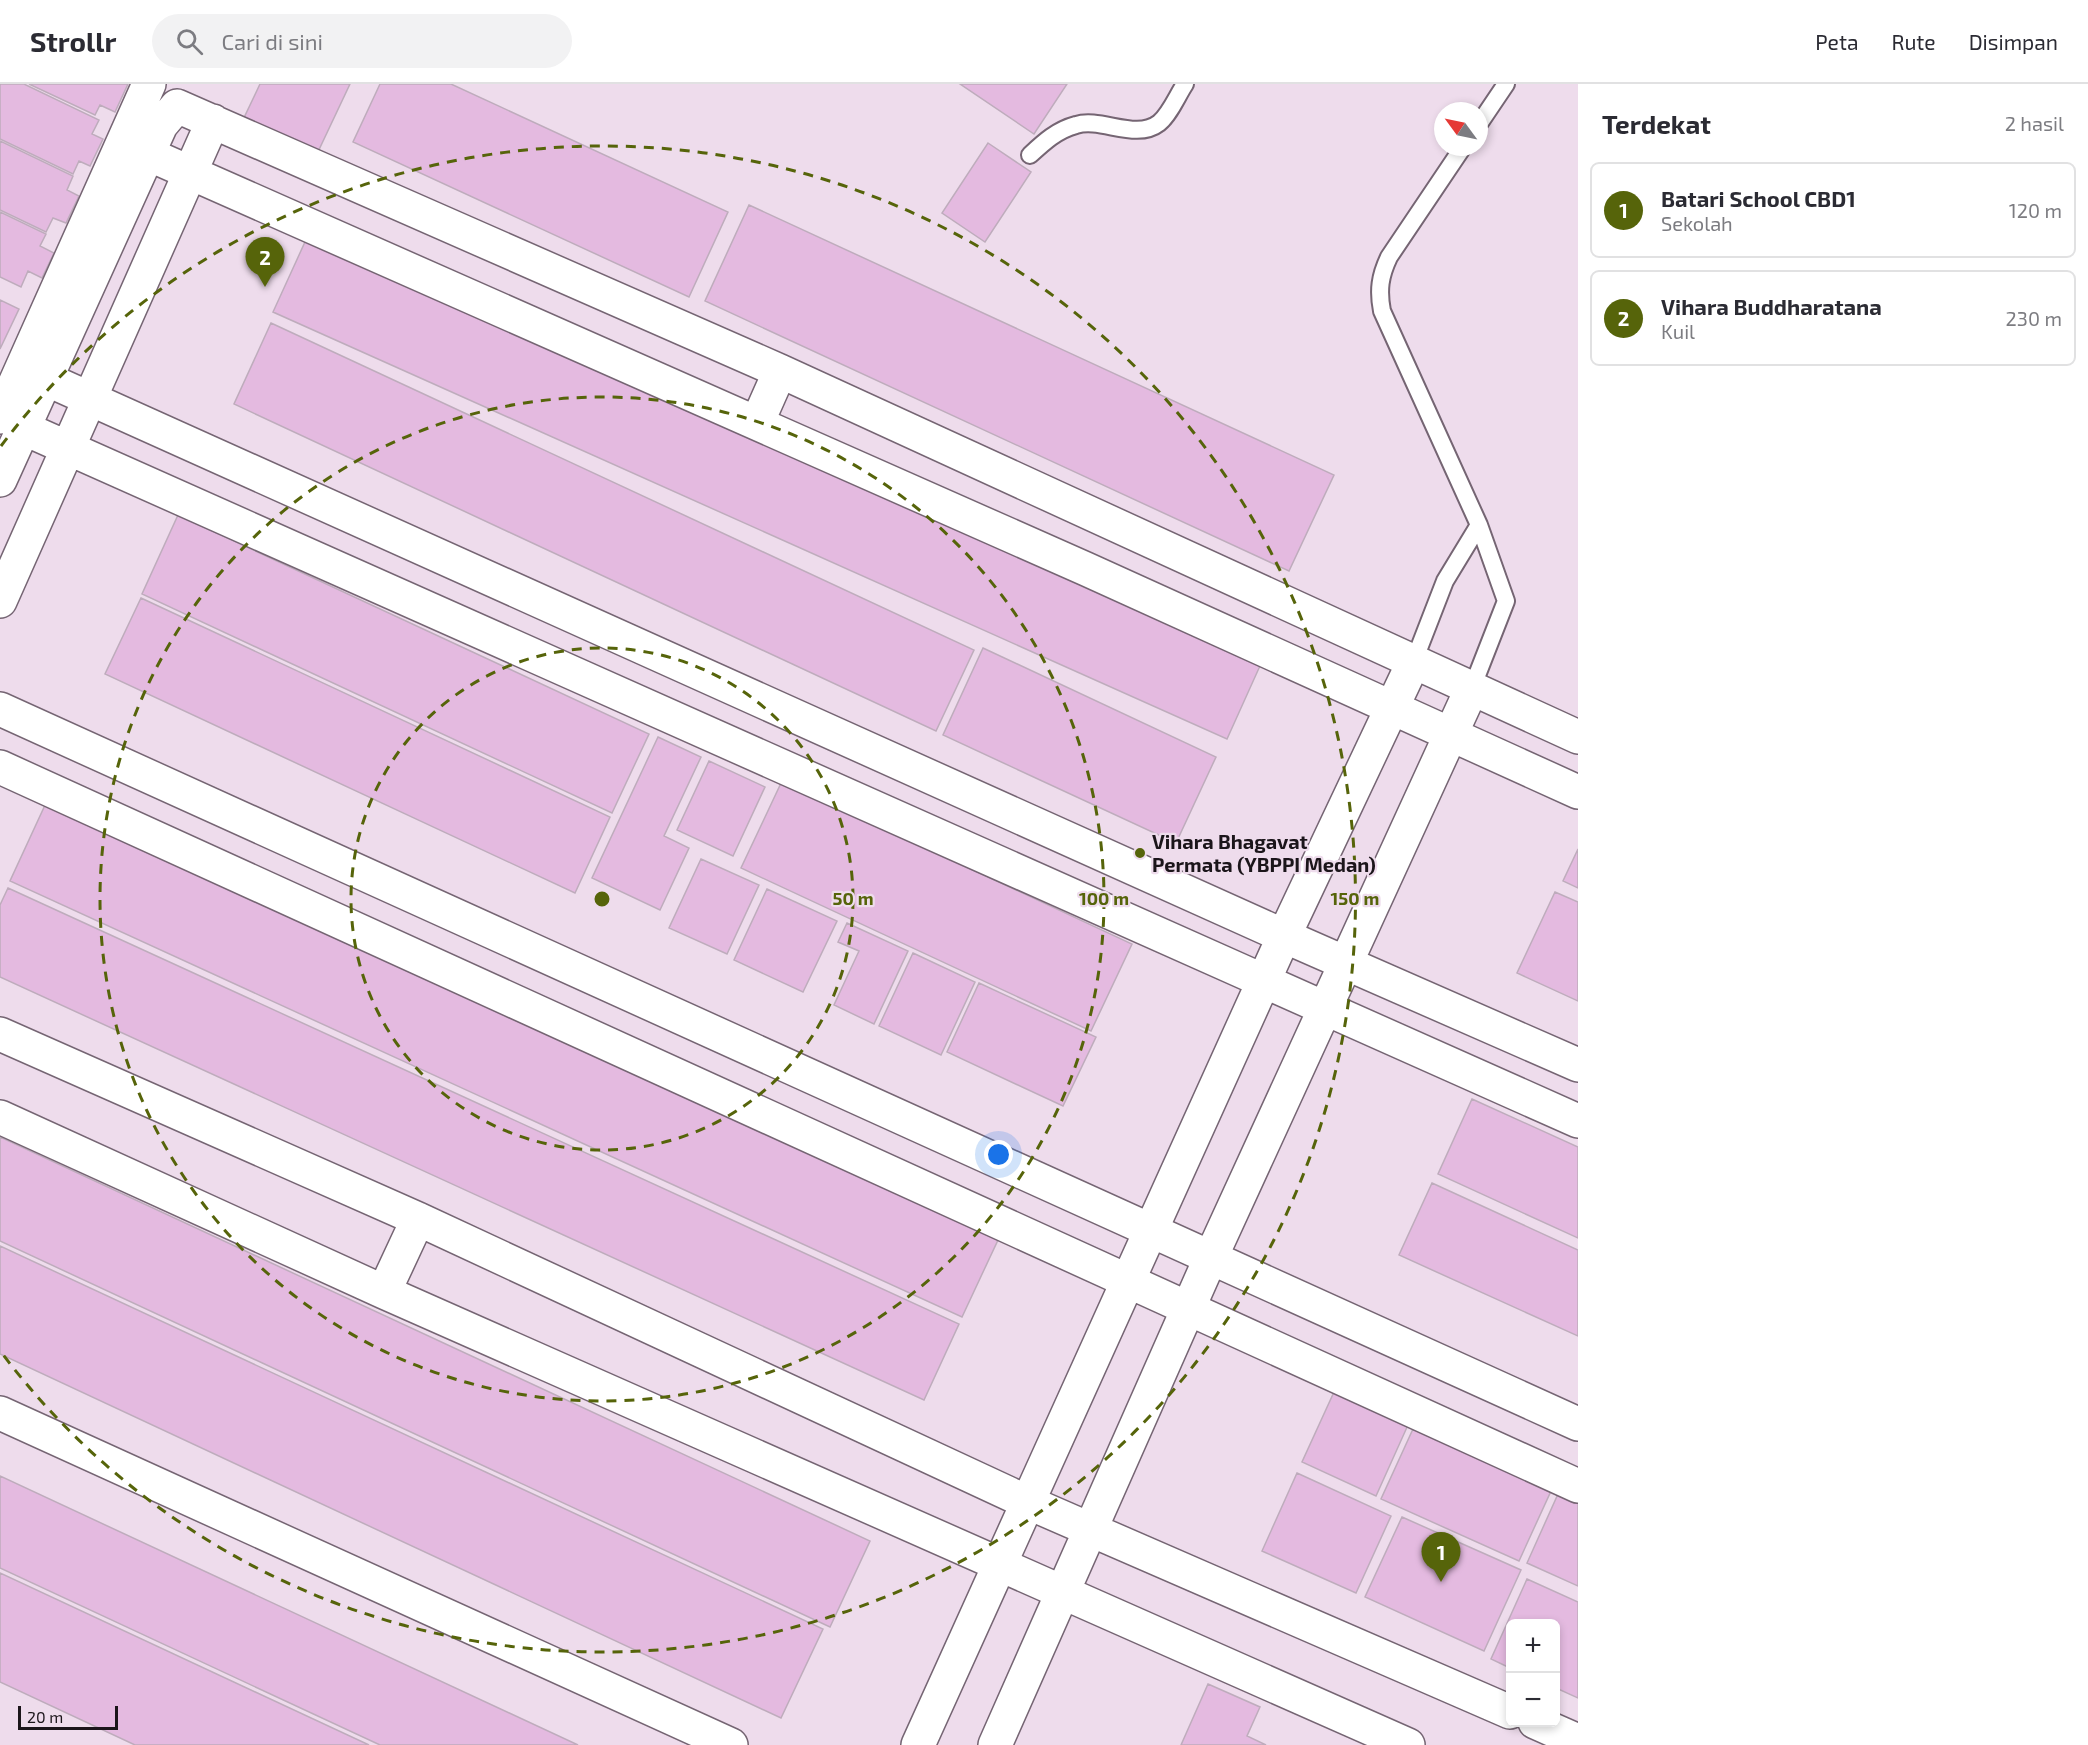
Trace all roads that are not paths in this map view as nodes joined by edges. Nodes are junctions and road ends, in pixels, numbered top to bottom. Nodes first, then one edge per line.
1 (149, 84) edge
2 (1185, 84) edge
3 (1506, 84) edge
4 (1488, 111) edge
5 (213, 121) junction
6 (148, 154) junction
7 (1030, 155) dead end
8 (1457, 156) edge
9 (191, 171) junction
10 (780, 371) junction
11 (46, 380) junction
12 (90, 397) junction
13 (12, 423) edge
14 (757, 423) junction
15 (68, 448) junction
16 (0, 480) edge
17 (1479, 525) junction
18 (0, 601) edge
19 (663, 656) junction
20 (1414, 661) junction
21 (1472, 688) junction
22 (642, 703) junction
23 (1393, 707) junction
24 (0, 709) edge
25 (1452, 734) junction
26 (1578, 737) edge
27 (0, 767) edge
28 (1578, 792) edge
29 (1284, 936) junction
30 (1346, 963) junction
31 (1265, 982) junction
32 (1326, 1009) junction
33 (0, 1034) edge
34 (1578, 1065) edge
35 (0, 1117) edge
36 (1578, 1120) edge
37 (418, 1219) junction
38 (1150, 1230) junction
39 (1211, 1257) junction
40 (1127, 1279) junction
41 (384, 1292) junction
42 (1189, 1307) junction
43 (0, 1413) edge
44 (1578, 1424) edge
45 (1578, 1486) edge
46 (1027, 1502) junction
47 (1091, 1530) junction
48 (999, 1565) junction
49 (1063, 1594) junction
50 (1506, 1710) edge
51 (1546, 1727) edge
52 (1578, 1741) edge
53 (731, 1745) edge
54 (918, 1745) edge
55 (995, 1745) edge
56 (1408, 1745) edge

1 - 13 street
2 - 7 lane
3 - 4 lane
5 - 6 street
5 - 9 street
5 - 10 street
6 - 9 street
6 - 11 street
8 - 17 lane
9 - 12 street
9 - 14 street
10 - 14 street
10 - 20 street
11 - 12 street
11 - 13 street
12 - 15 street
12 - 19 street
13 - 15 street
13 - 16 street
14 - 23 street
15 - 18 street
15 - 22 street
17 - 20 lane
17 - 21 lane
19 - 22 street
19 - 29 street
20 - 21 street
20 - 23 street
21 - 25 street
21 - 26 street
22 - 31 street
23 - 25 street
23 - 29 street
24 - 38 street
25 - 28 street
25 - 30 street
27 - 40 street
29 - 30 street
29 - 31 street
30 - 32 street
30 - 34 street
31 - 32 street
31 - 38 street
32 - 36 street
32 - 39 street
33 - 37 street
35 - 41 street
37 - 41 street
37 - 46 street
38 - 39 street
38 - 40 street
39 - 42 street
39 - 44 street
40 - 42 street
40 - 46 street
41 - 48 street
42 - 45 street
42 - 47 street
43 - 53 street
46 - 47 street
46 - 48 street
47 - 49 street
47 - 50 street
48 - 49 street
48 - 54 street
49 - 55 street
49 - 56 street
51 - 52 street

